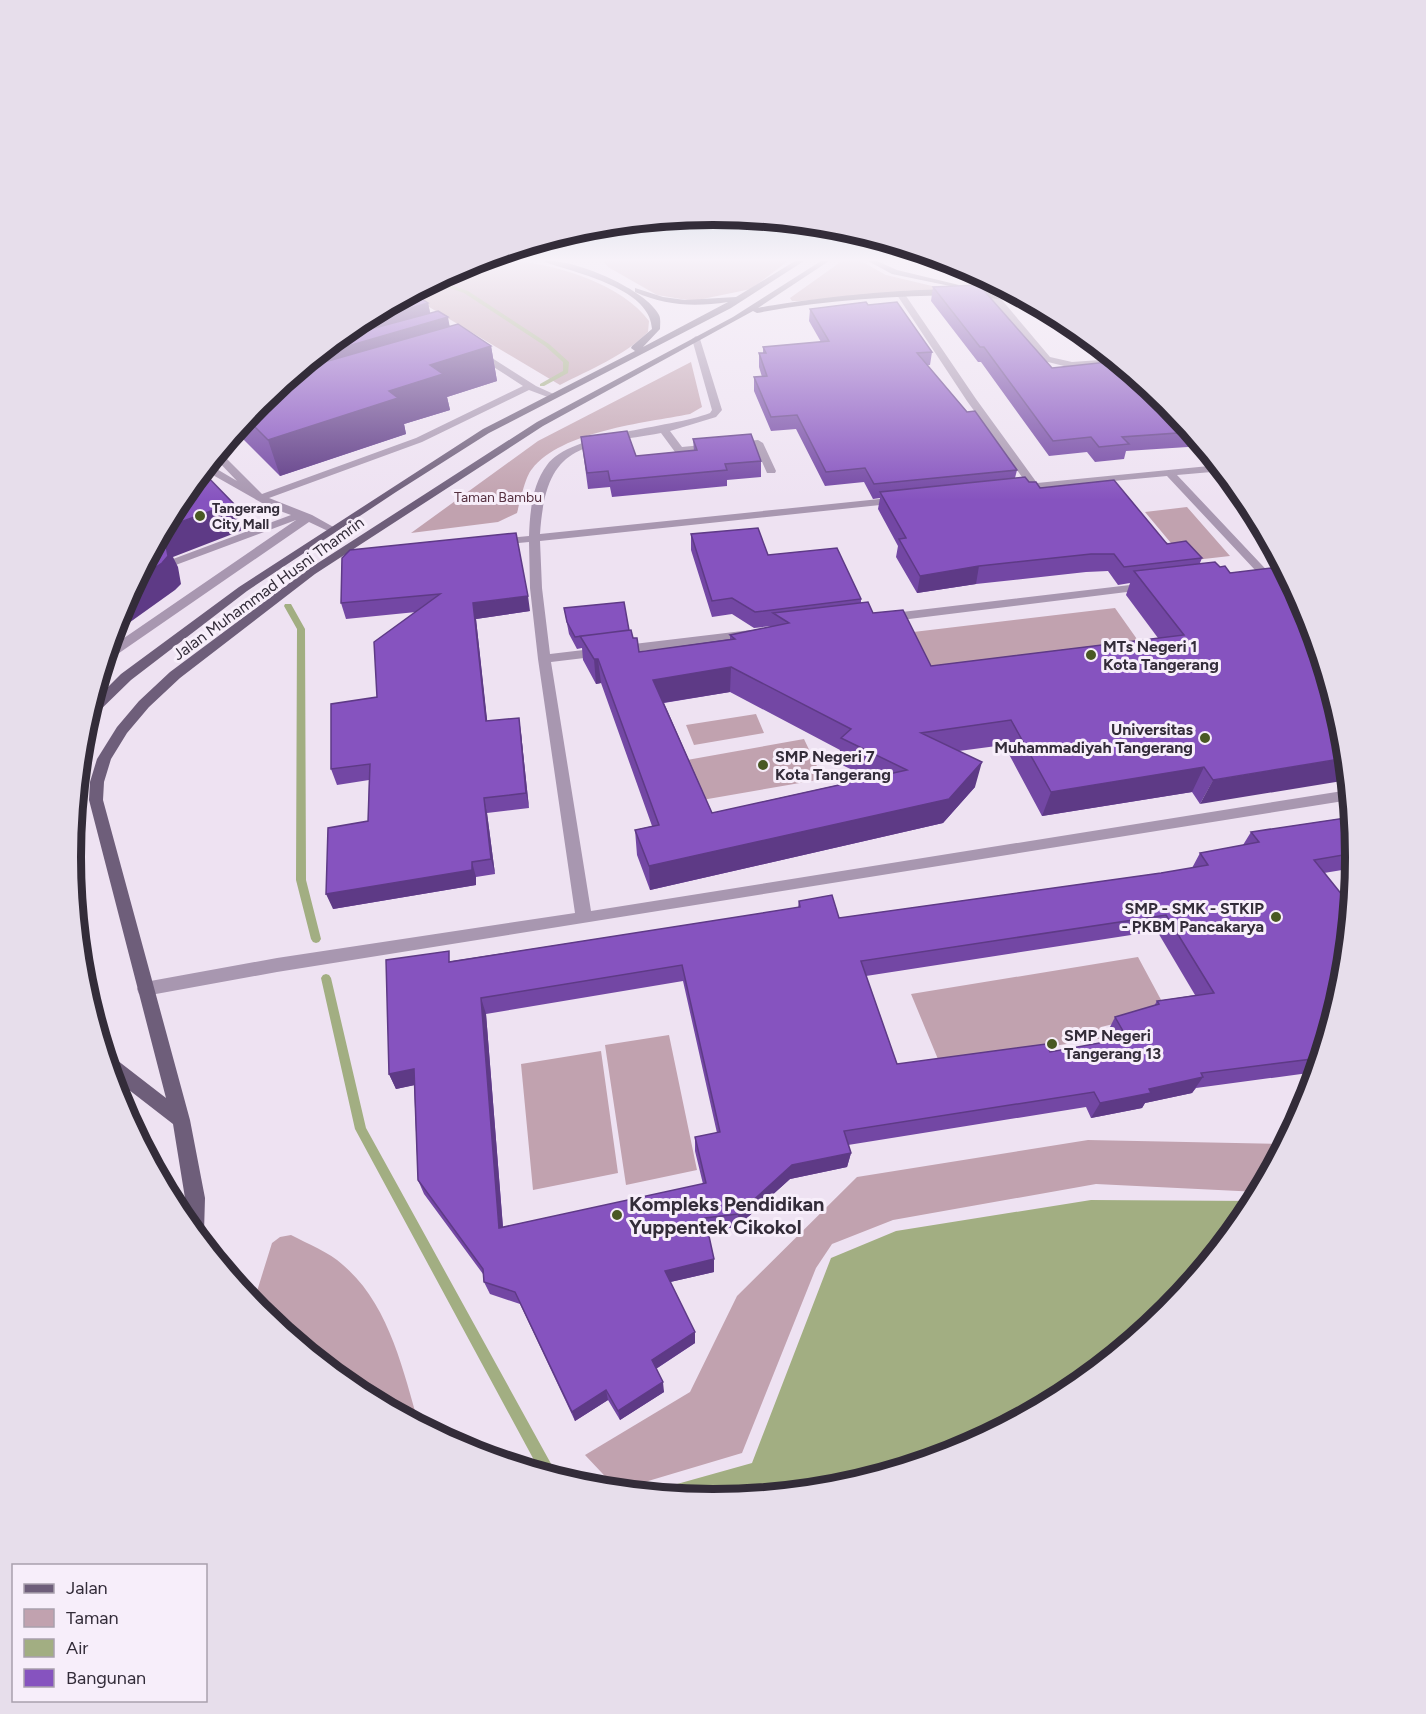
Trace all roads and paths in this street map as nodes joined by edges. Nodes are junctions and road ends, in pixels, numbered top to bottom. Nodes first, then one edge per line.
1 (642, 341) edge
2 (661, 341) edge
3 (692, 341) edge
4 (697, 341) edge
5 (931, 341) edge
6 (1032, 341) edge
7 (468, 350) edge
8 (1105, 362) edge
9 (599, 374) junction
10 (530, 386) junction
11 (553, 396) junction
12 (515, 415) junction
13 (502, 422) junction
14 (540, 424) junction
15 (663, 428) junction
16 (527, 432) junction
17 (222, 459) edge
18 (1211, 469) edge
19 (213, 471) edge
20 (771, 471) dead end
21 (1169, 473) junction
22 (1034, 486) junction
23 (1011, 489) edge
24 (260, 498) junction
25 (909, 499) edge
26 (304, 516) junction
27 (332, 529) junction
28 (533, 538) junction
29 (488, 543) edge
30 (352, 557) edge
31 (329, 560) junction
32 (169, 564) edge
33 (1157, 586) edge
34 (1279, 590) edge
35 (874, 619) edge
36 (768, 632) edge
37 (117, 649) edge
38 (544, 659) junction
39 (101, 700) edge
40 (1342, 796) edge
41 (584, 918) junction
42 (145, 989) junction
43 (119, 1072) edge
44 (181, 1120) junction
45 (194, 1217) edge

1 - 9 main road
2 - 9 main road, Jalan Muhammad Husni Thamrin
3 - 14 main road, Jalan Muhammad Husni Thamrin
4 - 15 street
5 - 22 street
6 - 8 street
7 - 10 street
9 - 11 main road, Jalan Muhammad Husni Thamrin
10 - 11 street
10 - 24 street
11 - 12 main road, Jalan Muhammad Husni Thamrin
12 - 13 main road, Jalan Muhammad Husni Thamrin
12 - 14 main road
13 - 16 main road
13 - 27 main road, Jalan Muhammad Husni Thamrin
14 - 16 main road, Jalan Muhammad Husni Thamrin
15 - 20 street
15 - 28 street
16 - 31 main road, Jalan Muhammad Husni Thamrin
17 - 24 street
18 - 21 street
19 - 24 street
21 - 22 street
21 - 34 street
22 - 23 street
24 - 26 street
25 - 28 street
26 - 27 street
26 - 32 street
26 - 37 street
27 - 39 main road, Jalan Muhammad Husni Thamrin
28 - 29 street
28 - 38 street
30 - 31 street
31 - 42 main road, Jalan Muhammad Husni Thamrin
33 - 35 street
36 - 38 street
38 - 41 street
40 - 41 street
41 - 42 street
42 - 44 main road, Jalan Muhammad Husni Thamrin
43 - 44 main road
44 - 45 main road, Jalan Muhammad Husni Thamrin

